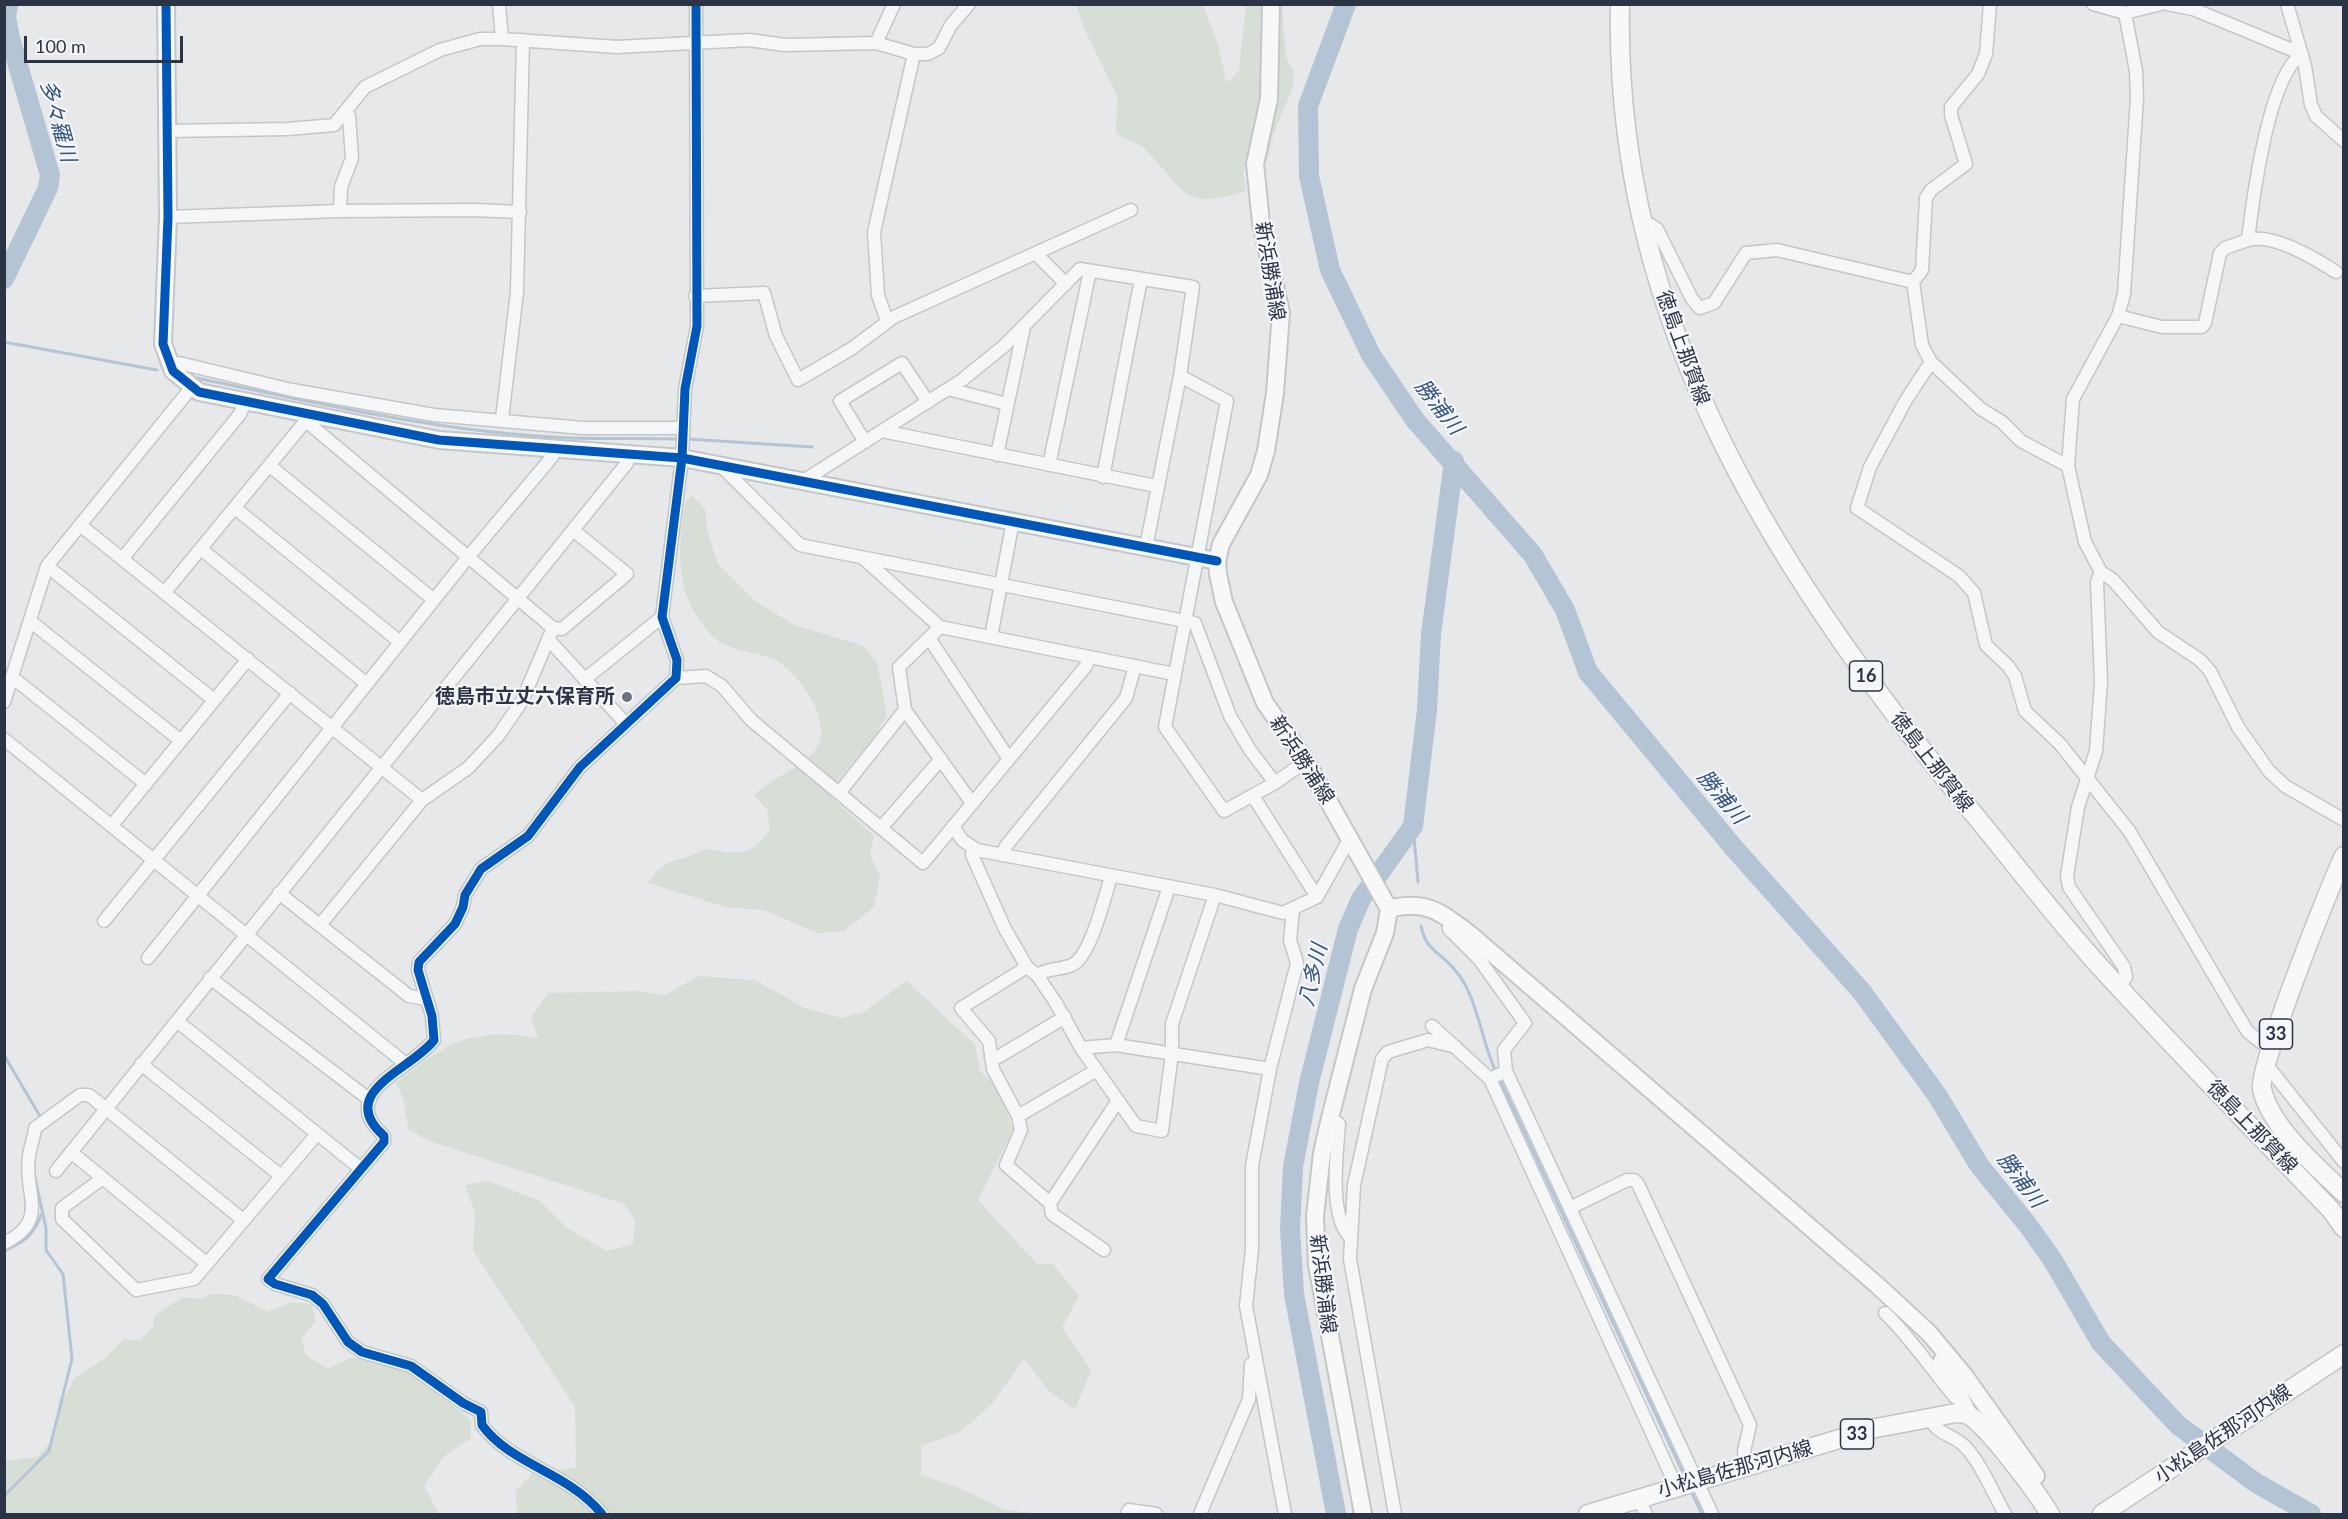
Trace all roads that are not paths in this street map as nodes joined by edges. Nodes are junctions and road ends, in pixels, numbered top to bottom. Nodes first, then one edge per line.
1 (166, 4) edge
2 (499, 4) edge
3 (696, 4) edge
4 (894, 4) edge
5 (969, 4) edge
6 (1271, 4) edge
7 (1620, 4) edge
8 (1990, 4) edge
9 (2093, 4) edge
10 (2161, 4) edge
11 (2167, 4) edge
12 (2287, 4) edge
13 (2112, 6) edge
14 (2194, 7) edge
15 (2125, 13) junction
16 (502, 39) junction
17 (523, 40) junction
18 (698, 43) junction
19 (876, 43) junction
20 (914, 54) junction
21 (2302, 54) junction
22 (345, 113) junction
23 (166, 131) junction
24 (2343, 141) edge
25 (1131, 210) dead end
26 (340, 211) junction
27 (520, 212) junction
28 (168, 217) junction
29 (1644, 226) junction
30 (2248, 240) junction
31 (1036, 254) junction
32 (1090, 271) junction
33 (2336, 272) dead end
34 (1142, 279) junction
35 (1914, 282) junction
36 (1066, 284) junction
37 (695, 296) junction
38 (2118, 316) junction
39 (888, 321) junction
40 (1024, 326) junction
41 (1931, 362) junction
42 (171, 367) junction
43 (1180, 376) junction
44 (191, 388) junction
45 (948, 389) junction
46 (928, 402) junction
47 (245, 403) junction
48 (1007, 404) junction
49 (308, 419) junction
50 (502, 419) junction
51 (683, 428) junction
52 (882, 431) junction
53 (865, 442) junction
54 (555, 449) junction
55 (997, 455) junction
56 (629, 456) junction
57 (682, 458) junction
58 (720, 465) junction
59 (1049, 465) junction
60 (270, 466) junction
61 (2068, 466) junction
62 (1103, 477) junction
63 (802, 481) junction
64 (1156, 486) junction
65 (235, 508) junction
66 (1013, 521) junction
67 (80, 525) junction
68 (573, 530) junction
69 (1146, 547) junction
70 (201, 549) junction
71 (469, 556) junction
72 (862, 557) junction
73 (1197, 557) junction
74 (122, 559) junction
75 (1217, 561) junction
76 (47, 566) junction
77 (2101, 572) junction
78 (1000, 585) junction
79 (165, 592) junction
80 (517, 599) junction
81 (434, 600) junction
82 (662, 617) junction
83 (30, 621) junction
84 (1185, 621) junction
85 (940, 627) junction
86 (551, 634) junction
87 (991, 637) junction
88 (929, 638) junction
89 (400, 642) junction
90 (1089, 657) junction
91 (248, 659) junction
92 (1135, 666) junction
93 (1174, 674) junction
94 (12, 677) junction
95 (585, 678) junction
96 (676, 678) junction
97 (367, 684) junction
98 (290, 693) junction
99 (214, 700) junction
100 (4, 702) edge
101 (905, 710) junction
102 (626, 724) junction
103 (332, 727) junction
104 (4, 739) edge
105 (181, 741) junction
106 (941, 759) junction
107 (1009, 759) junction
108 (1306, 761) junction
109 (381, 767) junction
110 (2088, 778) junction
111 (1275, 783) junction
112 (146, 784) junction
113 (839, 793) junction
114 (1253, 796) junction
115 (422, 800) junction
116 (972, 803) junction
117 (2343, 820) edge
118 (112, 825) junction
119 (953, 826) junction
120 (881, 828) junction
121 (1352, 841) junction
122 (973, 848) junction
123 (1002, 855) junction
124 (2343, 856) edge
125 (154, 859) junction
126 (1111, 877) junction
127 (1169, 887) junction
128 (279, 893) junction
129 (198, 895) junction
130 (1215, 896) junction
131 (1317, 897) junction
132 (1388, 905) junction
133 (1293, 910) junction
134 (1449, 919) junction
135 (104, 921) dead end
136 (320, 925) junction
137 (246, 934) junction
138 (148, 958) dead end
139 (1032, 971) junction
140 (210, 978) junction
141 (2119, 987) junction
142 (425, 999) junction
143 (1065, 1017) junction
144 (177, 1021) junction
145 (1432, 1026) dead end
146 (1116, 1044) junction
147 (1456, 1047) junction
148 (1081, 1048) junction
149 (1172, 1053) junction
150 (2268, 1057) junction
151 (991, 1058) junction
152 (406, 1064) junction
153 (141, 1065) junction
154 (1270, 1069) junction
155 (1095, 1071) junction
156 (1498, 1075) junction
157 (370, 1100) junction
158 (1117, 1102) junction
159 (106, 1109) junction
160 (1018, 1116) junction
161 (1330, 1118) junction
162 (317, 1134) junction
163 (71, 1152) junction
164 (2343, 1162) edge
165 (361, 1169) junction
166 (56, 1171) dead end
167 (281, 1176) junction
168 (103, 1178) junction
169 (2343, 1193) edge
170 (1050, 1203) junction
171 (1570, 1208) junction
172 (243, 1220) junction
173 (2343, 1228) edge
174 (1351, 1238) junction
175 (4, 1243) edge
176 (1104, 1250) dead end
177 (206, 1263) junction
178 (1902, 1308) junction
179 (1885, 1313) dead end
180 (2343, 1354) edge
181 (1255, 1358) junction
182 (1969, 1415) junction
183 (1930, 1417) junction
184 (2007, 1457) junction
185 (1745, 1466) junction
186 (2036, 1476) junction
187 (1687, 1483) junction
188 (1642, 1506) edge
189 (602, 1515) edge
190 (1127, 1515) edge
191 (1156, 1515) edge
192 (1200, 1515) edge
193 (1286, 1515) edge
194 (1363, 1515) edge
195 (1395, 1515) edge
196 (1588, 1515) edge
197 (1712, 1515) edge
198 (2005, 1515) edge
199 (2050, 1515) edge
200 (2060, 1515) edge
201 (2102, 1515) edge

1 - 23 street
2 - 16 street
3 - 18 street
4 - 19 street
5 - 20 street
6 - 75 street, 新浜勝浦線
7 - 29 main road, 徳島上那賀線 / 16
8 - 35 street
9 - 13 street
10 - 15 street
11 - 14 street
12 - 21 street
13 - 15 street
14 - 21 street
15 - 38 street
16 - 17 street
16 - 22 street
17 - 18 street
17 - 27 street
18 - 19 street
18 - 37 street
19 - 20 street
20 - 39 street
21 - 24 street
21 - 30 street
22 - 23 street
22 - 26 street
23 - 28 street
25 - 31 street
26 - 27 street
26 - 28 street
27 - 50 street
28 - 42 street
29 - 35 street
29 - 141 main road, 徳島上那賀線 / 16
30 - 33 street
30 - 38 street
31 - 36 street
31 - 39 street
32 - 34 street
32 - 36 street
32 - 59 street
34 - 43 street
34 - 62 street
35 - 41 street
36 - 40 street
37 - 39 street
37 - 51 street
38 - 61 street
40 - 45 street
40 - 48 street
41 - 61 street
41 - 110 street
42 - 44 street
42 - 50 street
43 - 64 street
43 - 73 street
44 - 47 street
44 - 67 street
45 - 46 street
45 - 48 street
46 - 52 street
46 - 53 street
47 - 49 street
47 - 74 street
48 - 55 street
49 - 54 street
49 - 60 street
49 - 71 street
50 - 51 street
51 - 57 street
52 - 53 street
52 - 55 street
53 - 63 street
54 - 56 street
54 - 71 street
55 - 59 street
56 - 57 street
56 - 68 street
57 - 58 street
57 - 82 street
58 - 63 street
58 - 72 street
59 - 62 street
60 - 65 street
60 - 81 street
61 - 77 street
62 - 64 street
63 - 66 street
64 - 69 street
65 - 70 street
65 - 89 street
66 - 69 street
66 - 78 street
67 - 74 street
67 - 76 street
68 - 80 street
68 - 86 street
69 - 73 street
70 - 79 street
70 - 97 street
71 - 80 street
71 - 81 street
72 - 78 street
72 - 85 street
73 - 75 street
73 - 84 street
74 - 79 street
75 - 108 street, 新浜勝浦線
76 - 83 street
76 - 99 street
77 - 110 street
77 - 117 street
78 - 84 street
78 - 87 street
79 - 91 street
80 - 86 street
80 - 109 street
81 - 89 street
82 - 95 street
82 - 96 street
83 - 94 street
83 - 105 street
84 - 93 street
84 - 111 street
85 - 87 street
85 - 88 street
86 - 95 street
86 - 115 street
87 - 90 street
88 - 101 street
88 - 107 street
89 - 97 street
90 - 92 street
90 - 107 street
91 - 98 street
91 - 99 street
92 - 93 street
92 - 123 street
93 - 114 street
94 - 100 street
94 - 112 street
95 - 102 street
96 - 102 street
96 - 113 street
97 - 103 street
98 - 103 street
98 - 125 street
99 - 105 street
101 - 106 street
101 - 113 street
102 - 142 street
103 - 109 street
103 - 129 street
104 - 118 street
105 - 112 street
106 - 116 street
106 - 120 street
107 - 116 street
108 - 111 street
108 - 121 street, 新浜勝浦線
109 - 115 street
109 - 128 street
110 - 141 street
110 - 150 street
111 - 114 street
112 - 118 street
113 - 120 street
114 - 131 street
115 - 136 street
116 - 119 street
118 - 125 street
119 - 120 street
119 - 122 street
121 - 131 street
121 - 132 street, 新浜勝浦線
122 - 123 street
122 - 139 street
123 - 126 street
124 - 150 main road, 33
125 - 129 street
125 - 135 street
126 - 127 street
126 - 139 street
127 - 130 street
127 - 146 street
128 - 136 street
128 - 137 street
129 - 137 street
129 - 138 street
130 - 133 street
130 - 149 street
131 - 133 street
132 - 134 street
132 - 161 street, 新浜勝浦線
133 - 154 street
134 - 156 street
134 - 178 street
136 - 142 street
137 - 140 street
137 - 152 street
139 - 143 street
139 - 151 street
140 - 144 street
140 - 157 street
141 - 173 main road, 徳島上那賀線 / 16
142 - 152 street
143 - 148 street
143 - 151 street
144 - 153 street
144 - 162 street
145 - 147 street
146 - 148 street
146 - 149 street
147 - 156 street
147 - 174 street
148 - 155 street
149 - 154 street
149 - 158 street
150 - 164 street
150 - 169 main road, 33
151 - 160 street
152 - 157 street
153 - 159 street
153 - 167 street
154 - 181 street
155 - 158 street
155 - 160 street
156 - 171 street
156 - 187 street
157 - 165 street
158 - 170 street
159 - 163 street
159 - 172 street
159 - 175 street
160 - 170 street
161 - 174 street
161 - 194 street, 新浜勝浦線
162 - 165 street
162 - 167 street
163 - 166 street
163 - 168 street
165 - 189 street
167 - 172 street
168 - 177 street
168 - 177 street
170 - 176 street
171 - 185 street
171 - 187 street
172 - 177 street
174 - 195 street
178 - 182 street
178 - 186 street
179 - 182 street
180 - 201 main road, 小松島佐那河内線
181 - 192 street
181 - 193 street
182 - 183 main road, 小松島佐那河内線 / 33
182 - 184 main road
183 - 185 main road, 小松島佐那河内線 / 33
183 - 198 street
184 - 186 main road
184 - 199 main road
185 - 187 main road, 小松島佐那河内線 / 33
186 - 200 main road
187 - 188 main road, 小松島佐那河内線 / 33
187 - 197 street
188 - 196 main road, 小松島佐那河内線 / 33
190 - 191 street

